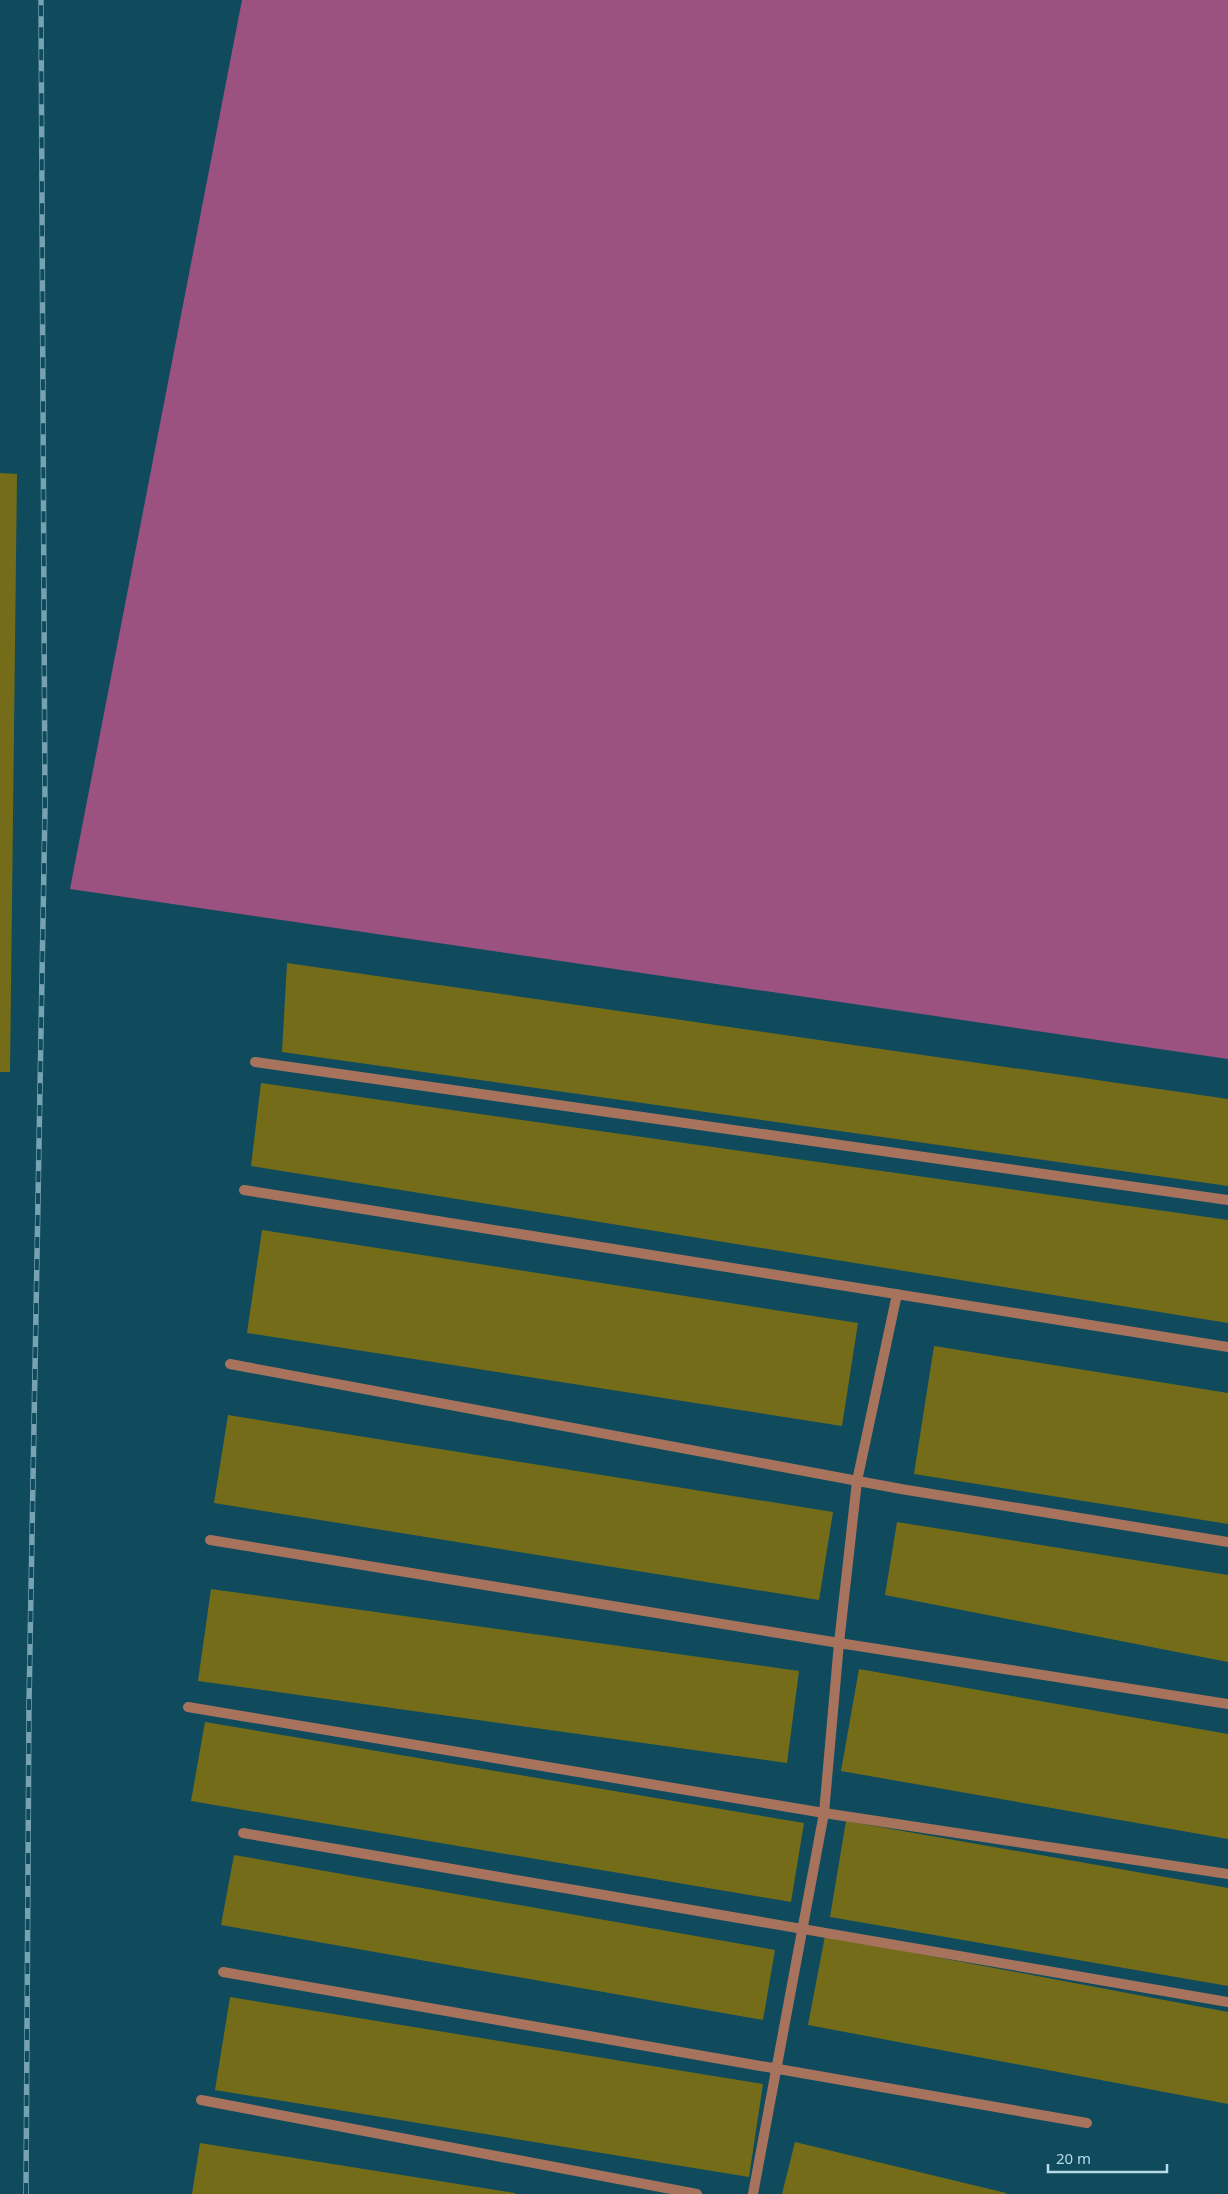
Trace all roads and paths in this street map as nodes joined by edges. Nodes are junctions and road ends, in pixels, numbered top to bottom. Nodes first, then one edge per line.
1 (255, 1062) dead end
2 (244, 1190) dead end
3 (1228, 1200) edge
4 (897, 1294) junction
5 (1228, 1347) edge
6 (230, 1364) dead end
7 (857, 1480) junction
8 (210, 1540) dead end
9 (1228, 1542) edge
10 (839, 1643) junction
11 (1228, 1704) edge
12 (188, 1707) dead end
13 (824, 1813) junction
14 (243, 1833) dead end
15 (1228, 1874) edge
16 (804, 1930) junction
17 (223, 1972) dead end
18 (1228, 2002) edge
19 (777, 2069) junction
20 (201, 2100) dead end
21 (1087, 2124) dead end
22 (697, 2194) edge
23 (753, 2194) edge

1 - 3 lane
2 - 4 lane
4 - 5 lane
4 - 7 lane
6 - 7 lane
7 - 9 lane
7 - 10 lane
8 - 10 lane
10 - 11 lane
10 - 13 lane
12 - 13 lane
13 - 15 lane
13 - 16 lane
14 - 16 lane
16 - 18 lane
16 - 19 lane
17 - 19 lane
19 - 21 lane
19 - 23 lane
20 - 22 lane

